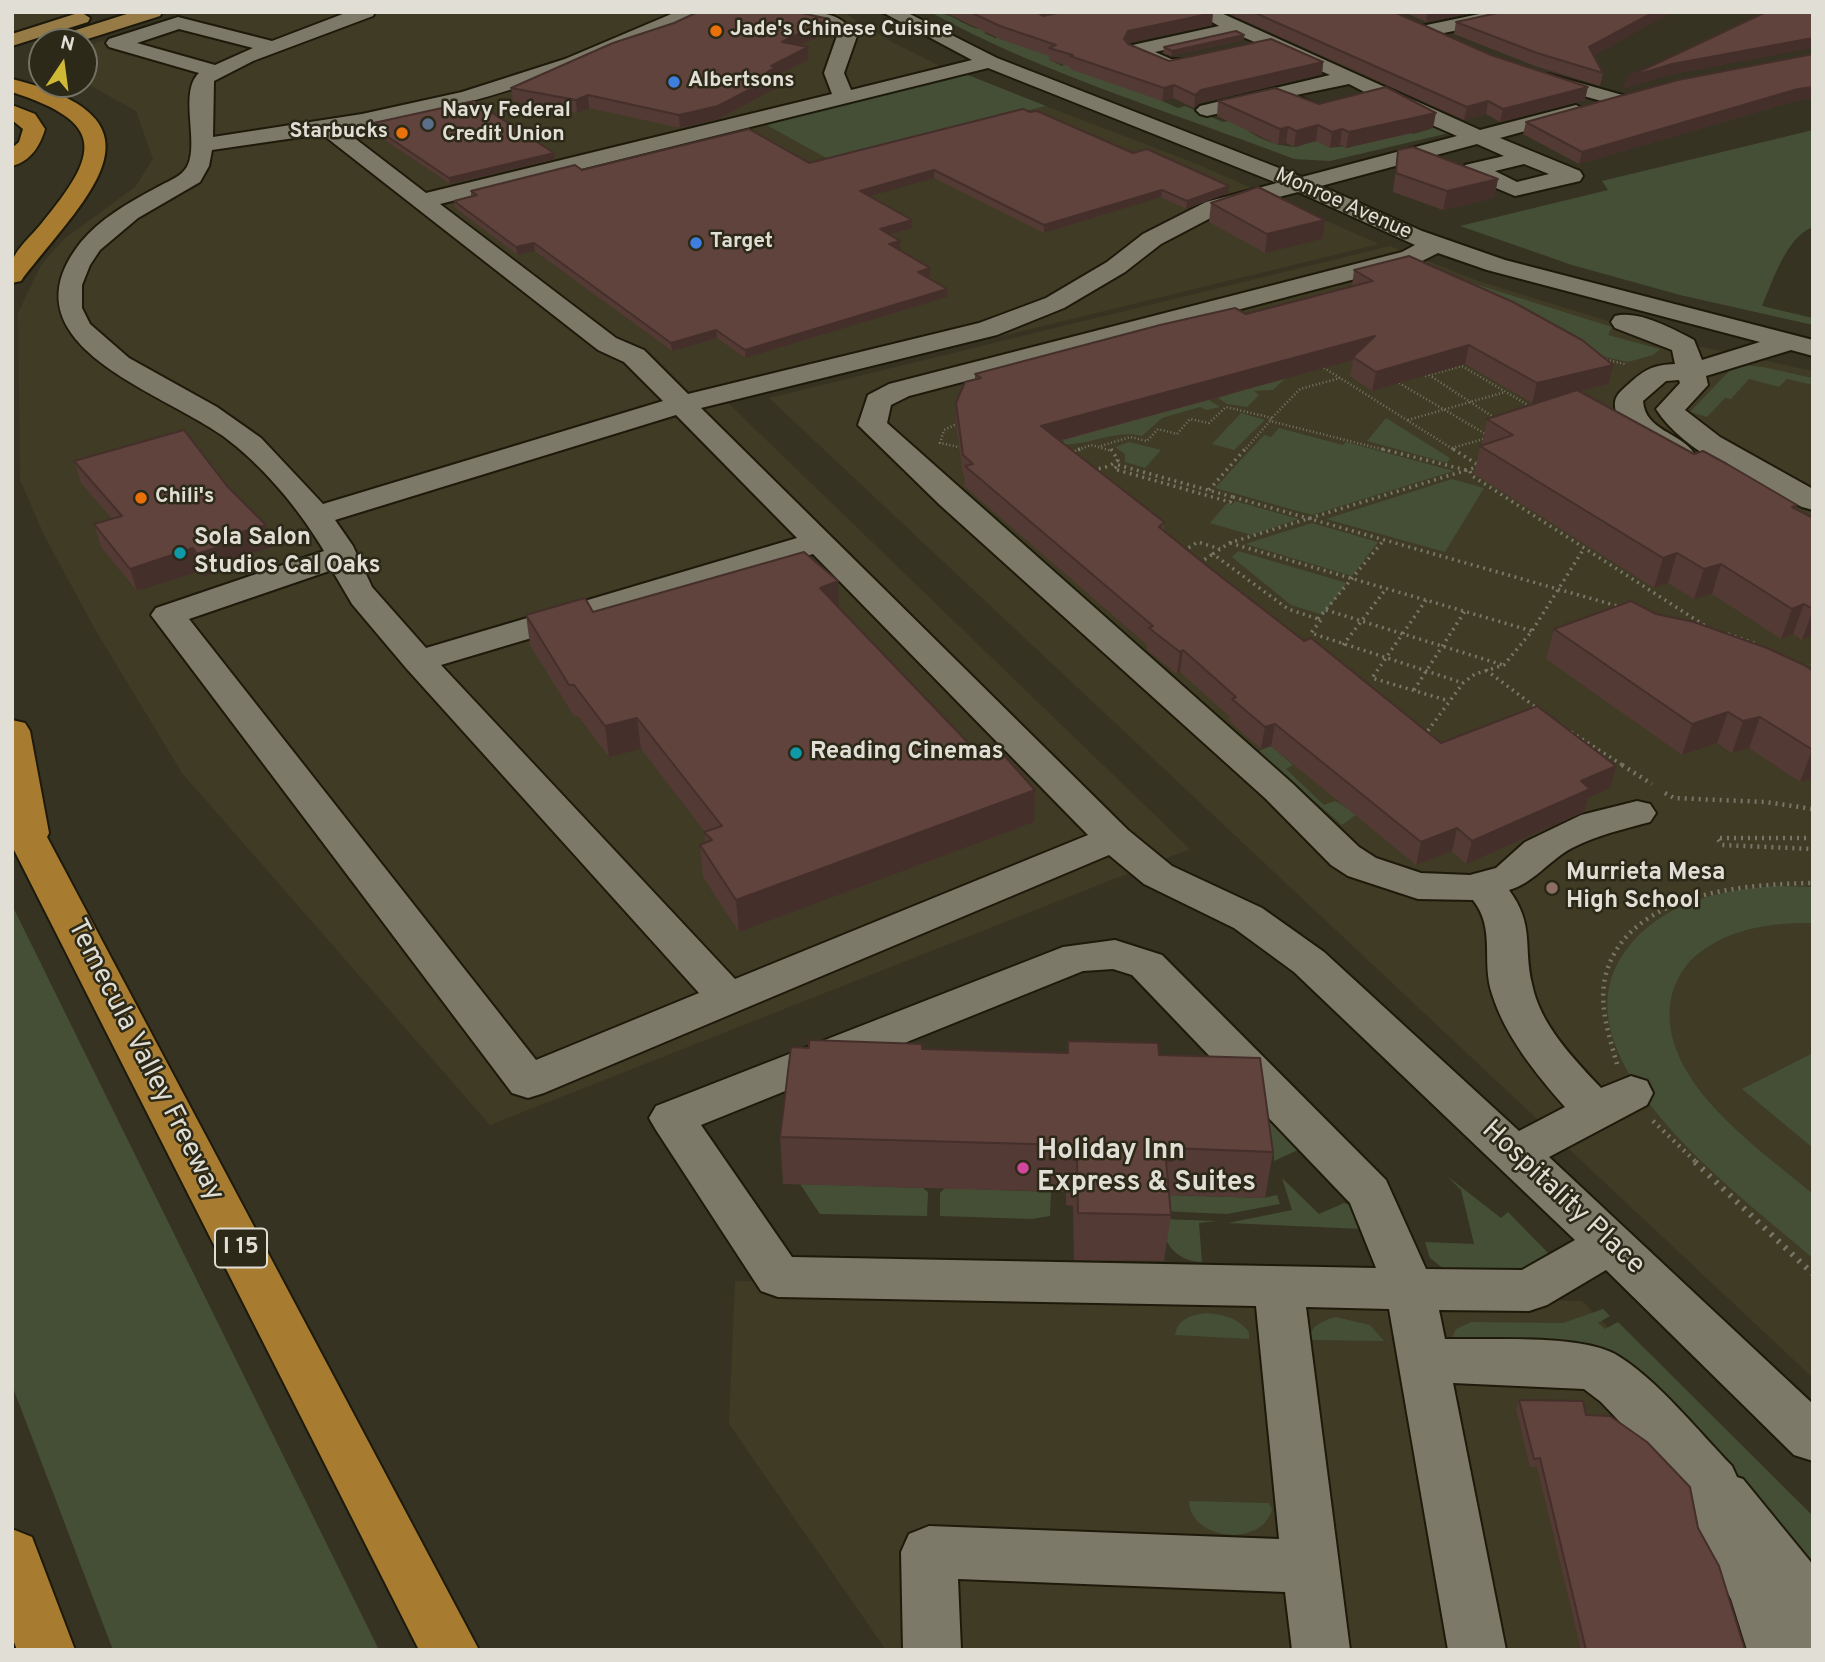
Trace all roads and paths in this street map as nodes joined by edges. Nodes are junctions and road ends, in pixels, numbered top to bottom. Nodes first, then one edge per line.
1 (100, 12) edge
2 (153, 12) edge
3 (689, 12) edge
4 (809, 12) edge
5 (891, 12) edge
6 (1203, 12) edge
7 (1518, 12) edge
8 (355, 13) edge
9 (1402, 22) edge
10 (1240, 27) junction
11 (98, 29) edge
12 (1424, 31) junction
13 (224, 34) junction
14 (12, 40) edge
15 (1274, 42) junction
16 (1456, 45) edge
17 (274, 47) junction
18 (1235, 50) edge
19 (162, 56) junction
20 (1196, 59) edge
21 (990, 62) junction
22 (215, 71) junction
23 (1527, 72) edge
24 (1351, 77) junction
25 (12, 85) edge
26 (1645, 92) edge
27 (1387, 93) junction
28 (1275, 94) junction
29 (844, 97) junction
30 (1619, 100) junction
31 (1351, 102) edge
32 (1328, 108) edge
33 (1207, 110) edge
34 (12, 111) edge
35 (327, 128) junction
36 (1485, 135) junction
37 (200, 145) junction
38 (1525, 157) dead end
39 (12, 159) edge
40 (1297, 183) junction
41 (423, 201) junction
42 (1436, 244) junction
43 (1496, 265) junction
44 (12, 276) edge
45 (1800, 346) edge
46 (1319, 365) edge
47 (1692, 372) junction
48 (1428, 375) junction
49 (1340, 378) junction
50 (1419, 378) edge
51 (1409, 380) edge
52 (1399, 383) junction
53 (1390, 386) edge
54 (1372, 391) edge
55 (1505, 392) junction
56 (1363, 393) junction
57 (1470, 402) junction
58 (682, 404) junction
59 (1444, 410) junction
60 (1541, 412) edge
61 (1271, 419) junction
62 (1407, 420) junction
63 (962, 422) edge
64 (1504, 423) edge
65 (1101, 446) junction
66 (966, 447) edge
67 (1451, 448) junction
68 (1059, 454) edge
69 (1071, 455) junction
70 (1114, 466) junction
71 (1470, 471) junction
72 (1209, 490) junction
73 (1233, 497) junction
74 (1813, 501) edge
75 (316, 516) junction
76 (1310, 519) junction
77 (1813, 527) edge
78 (1384, 540) junction
79 (819, 542) junction
80 (1229, 543) junction
81 (1221, 549) junction
82 (1583, 550) junction
83 (1213, 554) junction
84 (1177, 555) edge
85 (342, 556) junction
86 (1192, 567) edge
87 (1352, 579) junction
88 (1386, 589) junction
89 (1558, 589) junction
90 (1426, 600) junction
91 (1623, 607) edge
92 (1326, 610) junction
93 (1465, 611) junction
94 (1318, 619) junction
95 (1361, 621) junction
96 (1684, 622) edge
97 (1707, 627) junction
98 (1532, 631) junction
99 (1402, 634) junction
100 (1343, 645) junction
101 (1758, 645) edge
102 (1443, 646) junction
103 (1386, 658) junction
104 (418, 661) junction
105 (1794, 662) edge
106 (1504, 665) junction
107 (1813, 665) edge
108 (1805, 668) junction
109 (1486, 670) junction
110 (1427, 671) junction
111 (1813, 673) edge
112 (1463, 683) junction
113 (1415, 690) junction
114 (1449, 701) junction
115 (1546, 716) edge
116 (12, 731) edge
117 (1568, 731) edge
118 (1420, 739) edge
119 (1813, 808) edge
120 (1637, 813) dead end
121 (22, 827) edge
122 (1813, 838) edge
123 (1114, 839) junction
124 (1813, 849) edge
125 (1813, 883) edge
126 (1482, 885) junction
127 (727, 997) junction
128 (1614, 1103) junction
129 (1515, 1154) junction
130 (1610, 1243) junction
131 (1813, 1275) edge
132 (1279, 1286) junction
133 (1410, 1289) junction
134 (1424, 1360) junction
135 (1813, 1438) edge
136 (1713, 1483) junction
137 (12, 1555) edge
138 (1310, 1567) junction
139 (1813, 1646) edge
140 (46, 1650) edge
141 (450, 1650) edge
142 (932, 1650) edge
143 (1321, 1650) edge
144 (1477, 1650) edge
145 (1776, 1650) edge

1 - 14 main road
2 - 11 main road
3 - 35 street
4 - 29 street
5 - 21 street, Monroe Avenue
6 - 10 street
7 - 12 street
8 - 17 street
9 - 12 street
10 - 15 street
10 - 20 street
12 - 16 street
13 - 17 street
13 - 19 street
13 - 19 street
15 - 18 street
15 - 24 street
17 - 22 street
19 - 22 street
21 - 29 street
21 - 40 street, Monroe Avenue
22 - 37 street
23 - 30 street
24 - 27 street
24 - 28 street
25 - 44 highway
26 - 30 street
27 - 31 street
27 - 36 street
28 - 32 street
28 - 33 street
29 - 41 street
30 - 36 street
34 - 39 highway
35 - 37 street
35 - 41 street, Hospitality Place
36 - 38 street
36 - 40 street
37 - 75 street
40 - 42 street, Monroe Avenue
40 - 58 street
41 - 58 street, Hospitality Place
42 - 43 street, Monroe Avenue
42 - 126 street
43 - 45 street, Monroe Avenue
43 - 47 street
45 - 47 street
46 - 49 path
47 - 74 street
47 - 77 street
48 - 50 path
48 - 55 path
48 - 57 path
49 - 56 path
49 - 61 path
51 - 52 path
52 - 53 path
52 - 59 path
54 - 56 path
55 - 57 path
55 - 60 path
56 - 62 path
57 - 59 path
57 - 64 path
58 - 75 street
58 - 79 street, Hospitality Place
59 - 62 path
59 - 67 path
61 - 65 path
61 - 71 path
61 - 72 path
62 - 67 path
63 - 66 path
65 - 69 path
65 - 70 path
67 - 71 path
68 - 69 path
69 - 70 path
70 - 72 path
70 - 73 path
71 - 76 path
71 - 82 path
72 - 73 path
73 - 76 path
75 - 85 street
76 - 78 path
76 - 80 path
78 - 87 path
78 - 89 path
79 - 104 street
79 - 123 street, Hospitality Place
80 - 81 path
80 - 87 path
81 - 83 path
81 - 84 path
82 - 89 path
82 - 97 path
83 - 86 path
83 - 94 path
85 - 104 street
85 - 127 street
87 - 88 path
87 - 92 path
88 - 90 path
88 - 95 path
89 - 91 path
89 - 98 path
90 - 93 path
90 - 99 path
92 - 94 path
92 - 95 path
93 - 98 path
93 - 102 path
94 - 100 path
95 - 99 path
95 - 100 path
96 - 97 path
97 - 101 path
98 - 106 path
99 - 102 path
99 - 103 path
100 - 103 path
102 - 106 path
102 - 110 path
103 - 110 path
103 - 113 path
104 - 127 street
105 - 108 path
106 - 109 path
107 - 108 path
108 - 111 path
109 - 112 path
109 - 115 path
110 - 112 path
110 - 113 path
112 - 114 path
113 - 114 path
114 - 118 path
116 - 121 highway, Temecula Valley Freeway
117 - 119 path
120 - 126 street
121 - 141 highway, Temecula Valley Freeway / I 15
122 - 124 path
123 - 127 street
123 - 129 street, Hospitality Place
125 - 128 path
126 - 128 street
128 - 129 street
128 - 131 path
129 - 130 street, Hospitality Place
130 - 133 street
130 - 135 street, Hospitality Place
132 - 133 street
132 - 133 street
132 - 138 street
133 - 134 street
134 - 136 street
134 - 144 street
136 - 139 street
136 - 145 street
137 - 140 highway
138 - 142 street
138 - 143 street

